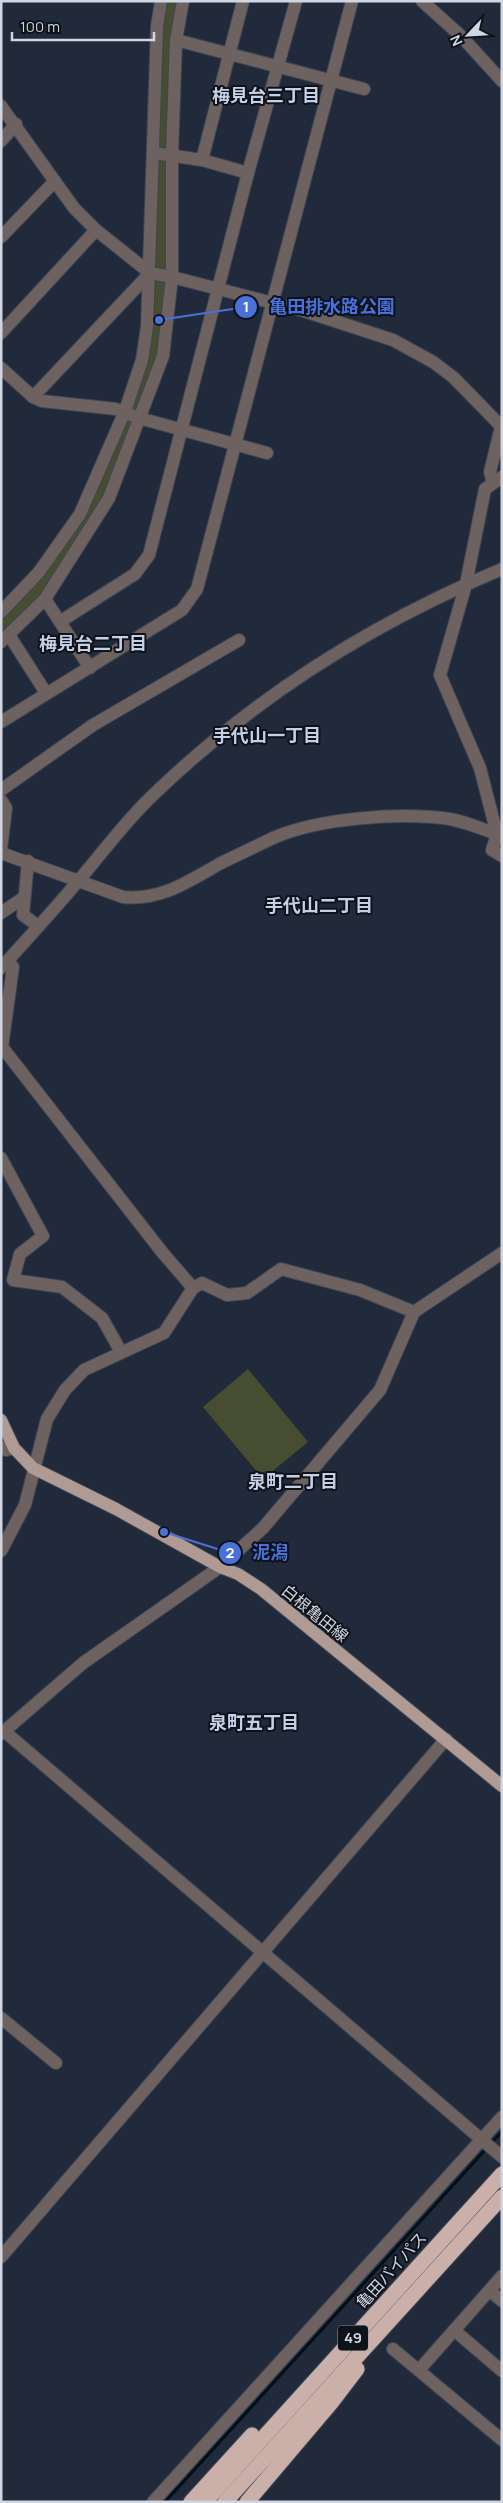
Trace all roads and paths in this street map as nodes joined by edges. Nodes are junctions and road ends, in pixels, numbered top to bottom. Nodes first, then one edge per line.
1 (161, 1) edge
2 (183, 1) edge
3 (243, 1) edge
4 (296, 1) edge
5 (352, 1) edge
6 (422, 1) edge
7 (176, 40) junction
8 (229, 55) junction
9 (278, 67) junction
10 (331, 81) junction
11 (502, 81) edge
12 (364, 89) dead end
13 (1, 106) edge
14 (16, 124) junction
15 (1, 141) edge
16 (154, 153) junction
17 (172, 155) junction
18 (202, 160) junction
19 (248, 173) junction
20 (55, 180) junction
21 (96, 230) junction
22 (1, 237) edge
23 (150, 273) junction
24 (172, 276) junction
25 (220, 290) junction
26 (271, 303) junction
27 (1, 333) edge
28 (1, 368) edge
29 (33, 397) junction
30 (125, 412) junction
31 (139, 418) junction
32 (502, 426) edge
33 (182, 431) junction
34 (236, 445) junction
35 (267, 453) dead end
36 (497, 480) edge
37 (502, 569) edge
38 (466, 584) junction
39 (45, 599) junction
40 (1, 612) edge
41 (61, 621) junction
42 (5, 638) edge
43 (239, 640) dead end
44 (90, 668) junction
45 (46, 693) junction
46 (1, 722) edge
47 (1, 790) edge
48 (1, 800) edge
49 (497, 834) junction
50 (1, 851) edge
51 (502, 856) edge
52 (28, 861) junction
53 (79, 880) junction
54 (23, 898) junction
55 (1, 913) edge
56 (38, 926) junction
57 (4, 965) edge
58 (1, 1158) edge
59 (502, 1253) edge
60 (193, 1288) junction
61 (414, 1312) junction
62 (122, 1352) junction
63 (1, 1420) edge
64 (8, 1448) edge
65 (33, 1468) junction
66 (1, 1551) edge
67 (220, 1567) junction
68 (3, 1733) edge
69 (446, 1739) junction
70 (502, 1786) edge
71 (262, 1953) junction
72 (1, 2018) edge
73 (56, 2063) dead end
74 (502, 2117) edge
75 (490, 2147) edge
76 (502, 2174) edge
77 (502, 2197) edge
78 (1, 2257) edge
79 (502, 2276) edge
80 (490, 2290) junction
81 (414, 2294) junction
82 (502, 2300) edge
83 (454, 2330) junction
84 (393, 2349) dead end
85 (336, 2357) junction
86 (420, 2370) junction
87 (502, 2371) edge
88 (502, 2440) edge
89 (153, 2502) edge
90 (191, 2502) edge
91 (205, 2502) edge
92 (225, 2502) edge
93 (247, 2502) edge

1 - 16 street
2 - 7 street
3 - 8 street
4 - 9 street
5 - 10 street
6 - 11 street
7 - 8 street
7 - 17 street
8 - 9 street
8 - 18 street
9 - 10 street
9 - 19 street
10 - 12 street
10 - 26 street
13 - 14 street
14 - 15 street
14 - 20 street
16 - 17 street
16 - 23 street
17 - 18 street
17 - 24 street
18 - 19 street
19 - 25 street
20 - 21 street
20 - 22 street
21 - 23 street
21 - 27 street
23 - 24 street
23 - 29 street
23 - 30 street
24 - 25 street
24 - 31 street
25 - 26 street
25 - 33 street
26 - 32 street
26 - 34 street
28 - 29 street
29 - 30 street
30 - 31 street
30 - 40 street
31 - 33 street
31 - 39 street
32 - 36 street
33 - 34 street
33 - 41 street
34 - 35 street
34 - 44 street
36 - 38 street
37 - 38 street
38 - 49 street
38 - 53 street
39 - 41 street
39 - 42 street
41 - 44 street
42 - 45 street
43 - 47 street
44 - 45 street
45 - 46 street
48 - 50 street
49 - 51 street
49 - 53 street
50 - 52 street
52 - 53 street
52 - 54 street
53 - 56 street
54 - 55 street
54 - 56 street
56 - 57 street
57 - 60 street
58 - 62 street
59 - 61 street
60 - 61 street
60 - 62 street
61 - 67 street
62 - 65 street
63 - 64 main road, 白根亀田線
64 - 65 main road, 白根亀田線
65 - 66 street
65 - 67 main road, 白根亀田線
67 - 68 street
67 - 69 main road, 白根亀田線
68 - 71 street
69 - 70 main road, 白根亀田線
69 - 71 street
71 - 75 street
71 - 78 street
72 - 73 street
74 - 75 street
75 - 89 street
76 - 85 highway, 亀田バイパス / 49
77 - 81 highway, 亀田バイパス / 49
79 - 80 street
80 - 82 street
80 - 83 street
81 - 92 highway, 亀田バイパス / 49
81 - 93 highway
83 - 86 street
83 - 87 street
84 - 86 street
85 - 90 highway
85 - 91 highway, 亀田バイパス / 49
86 - 88 street

